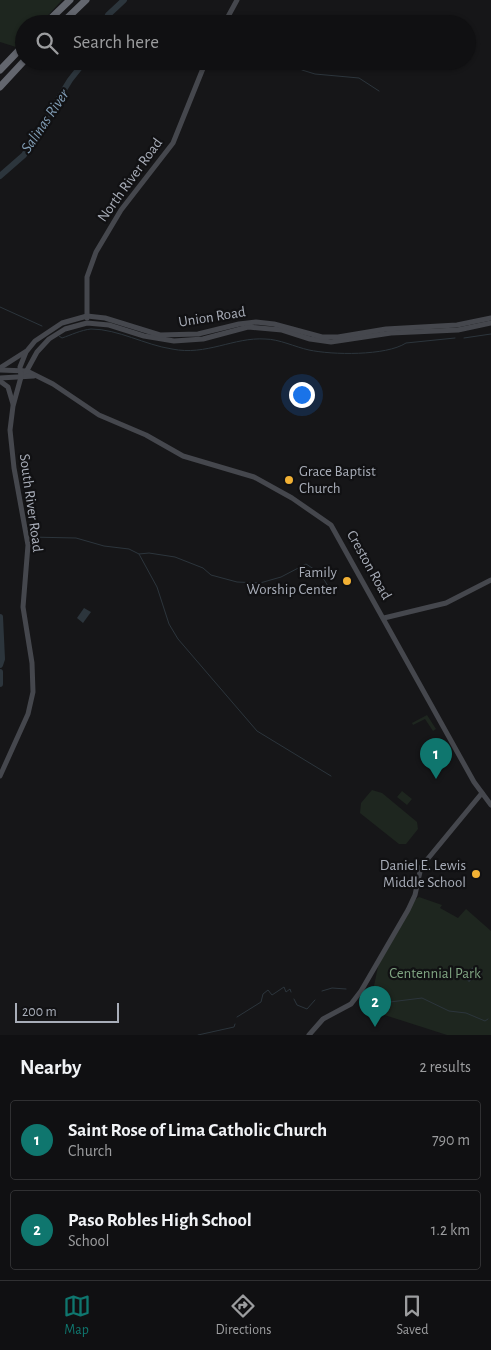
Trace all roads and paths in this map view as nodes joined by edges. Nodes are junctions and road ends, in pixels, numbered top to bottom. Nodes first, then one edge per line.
1 (70, 0) edge
2 (86, 0) edge
3 (237, 0) edge
4 (54, 15) edge
5 (70, 15) edge
6 (229, 15) edge
7 (15, 52) edge
8 (15, 53) edge
9 (0, 66) edge
10 (0, 70) edge
11 (16, 70) edge
12 (202, 70) edge
13 (0, 87) edge
14 (87, 316) junction
15 (491, 318) edge
16 (88, 323) junction
17 (491, 323) edge
18 (30, 346) junction
19 (0, 369) edge
20 (20, 370) junction
21 (27, 372) junction
22 (34, 376) junction
23 (21, 377) junction
24 (0, 380) edge
25 (13, 406) junction
26 (491, 580) edge
27 (384, 618) junction
28 (0, 776) edge
29 (482, 793) junction
30 (491, 805) edge
31 (309, 1035) edge

1 - 4 highway
2 - 5 highway
3 - 6 main road
7 - 9 highway
8 - 10 highway
11 - 13 highway
12 - 14 main road, North River Road
14 - 15 main road, Union Road
14 - 16 main road, North River Road
14 - 18 main road
16 - 17 main road, Union Road
16 - 21 main road
18 - 19 main road
18 - 20 main road
19 - 20 main road, Creston Road
20 - 21 main road, Creston Road
20 - 23 main road
21 - 22 main road, Creston Road
21 - 23 main road
22 - 23 main road, Creston Road
22 - 27 main road, Creston Road
23 - 24 main road, Creston Road
23 - 25 main road, South River Road
24 - 25 main road
25 - 28 main road, South River Road
26 - 27 main road
27 - 29 main road, Creston Road
29 - 30 main road, Creston Road
29 - 31 main road

